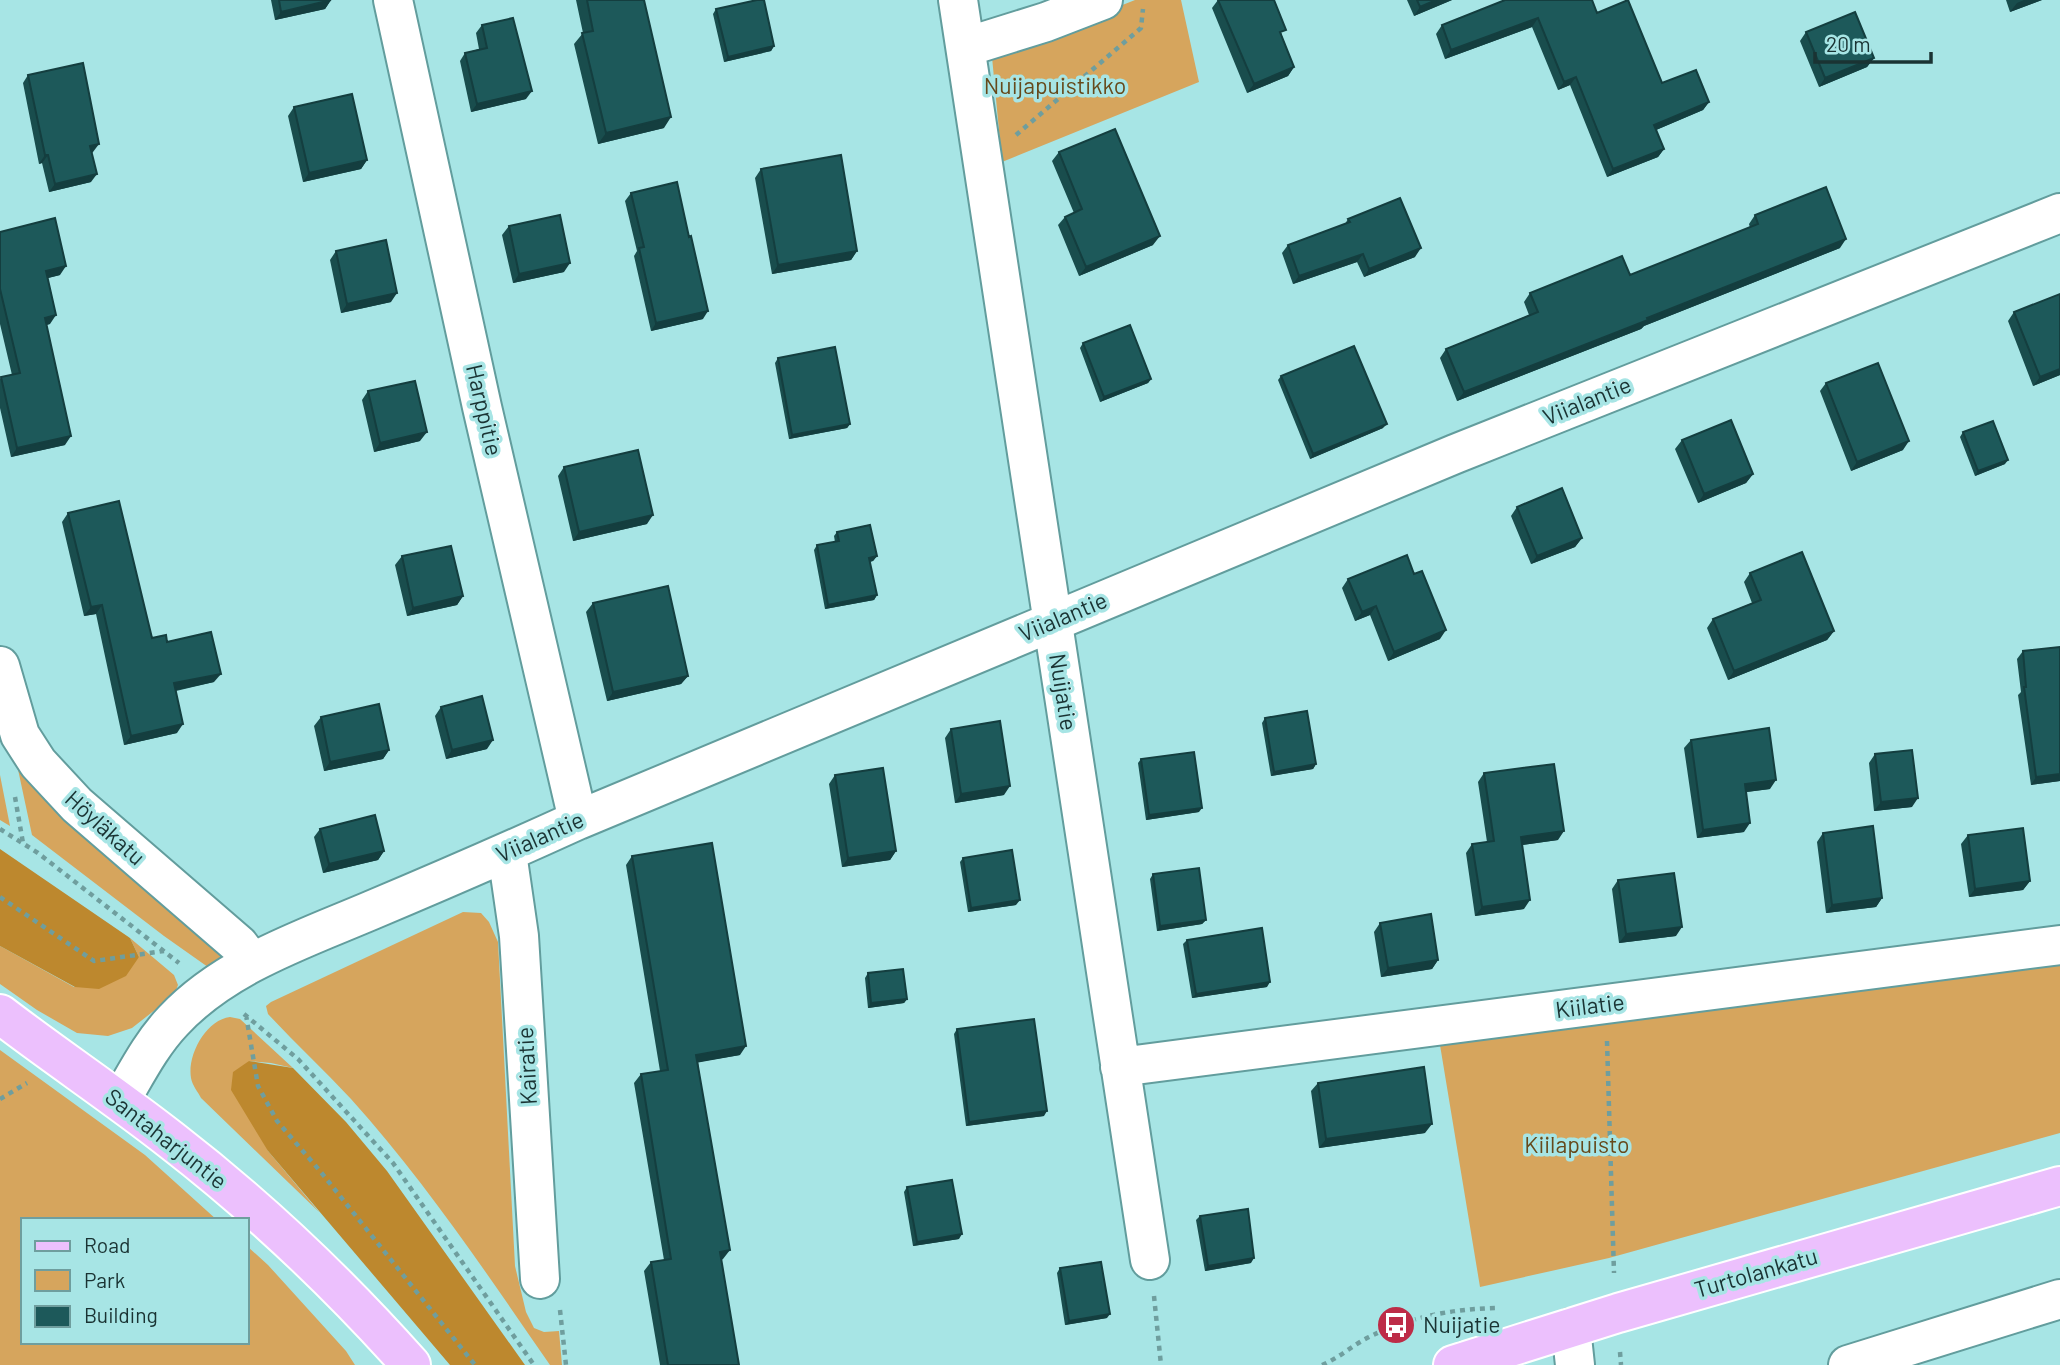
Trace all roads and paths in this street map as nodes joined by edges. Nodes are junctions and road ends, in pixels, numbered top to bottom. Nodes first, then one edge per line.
1 (393, 0) edge
2 (958, 0) edge
3 (1102, 0) edge
4 (1143, 0) edge
5 (966, 47) junction
6 (984, 163) junction
7 (2060, 213) edge
8 (1052, 622) junction
9 (0, 666) edge
10 (578, 820) junction
11 (0, 829) edge
12 (506, 853) junction
13 (0, 897) edge
14 (2060, 945) edge
15 (164, 951) junction
16 (251, 961) junction
17 (212, 988) junction
18 (1605, 1004) junction
19 (0, 1014) edge
20 (246, 1015) junction
21 (1121, 1067) junction
22 (120, 1101) junction
23 (2060, 1186) edge
24 (1150, 1260) joint
25 (1614, 1283) dead end
26 (550, 1290) joint
27 (2060, 1299) edge
28 (1573, 1347) edge
29 (411, 1365) edge
30 (475, 1365) edge
31 (534, 1365) edge
32 (566, 1365) edge
33 (1161, 1365) edge
34 (1453, 1365) edge
35 (1848, 1365) edge

1 - 10 street, Harppitie
2 - 5 street, Nuijatie
3 - 5 street
4 - 6 path
5 - 6 street, Nuijatie
6 - 8 street, Nuijatie
7 - 8 street, Viialantie
8 - 10 street, Viialantie
8 - 21 street, Nuijatie
9 - 16 street, Höyläkatu
10 - 12 street, Viialantie
11 - 15 path
12 - 16 street, Viialantie
12 - 26 street, Kairatie
13 - 15 path
14 - 18 street, Kiilatie
15 - 17 path
16 - 17 street, Viialantie
17 - 20 path
17 - 22 street, Viialantie
18 - 21 street, Kiilatie
18 - 25 path
19 - 22 main road, Santaharjuntie
20 - 30 path
20 - 31 path
21 - 24 street, Nuijatie
22 - 29 main road, Santaharjuntie
23 - 28 main road, Turtolankatu
24 - 33 path
26 - 32 path
27 - 35 street
28 - 34 main road, Turtolankatu

